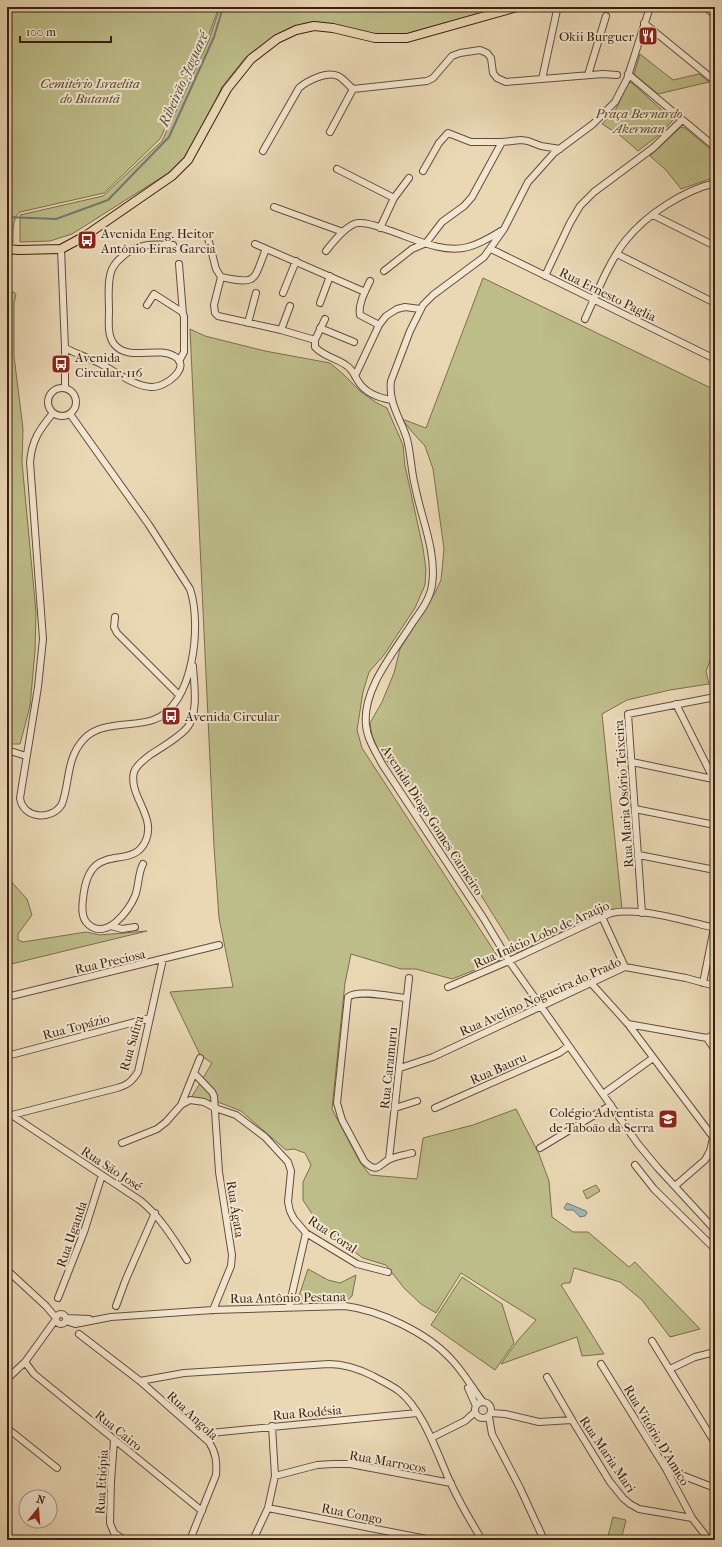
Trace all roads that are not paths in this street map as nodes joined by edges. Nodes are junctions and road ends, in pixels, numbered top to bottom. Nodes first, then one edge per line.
1 (517, 7) edge
2 (650, 7) edge
3 (705, 7) edge
4 (557, 10) dead end
5 (715, 15) edge
6 (606, 16) dead end
7 (644, 23) junction
8 (628, 74) junction
9 (588, 75) junction
10 (617, 75) dead end
11 (542, 79) junction
12 (715, 82) edge
13 (353, 89) junction
14 (682, 120) junction
15 (330, 132) dead end
16 (502, 142) junction
17 (715, 147) edge
18 (560, 149) junction
19 (263, 151) dead end
20 (337, 169) dead end
21 (423, 171) dead end
22 (408, 178) dead end
23 (715, 183) edge
24 (394, 198) junction
25 (274, 207) dead end
26 (653, 215) junction
27 (380, 228) junction
28 (504, 229) junction
29 (343, 232) junction
30 (208, 238) dead end
31 (426, 243) junction
32 (713, 243) edge
33 (173, 244) dead end
34 (255, 244) dead end
35 (7, 249) edge
36 (61, 249) junction
37 (266, 249) junction
38 (491, 249) junction
39 (326, 251) dead end
40 (616, 254) junction
41 (296, 262) junction
42 (179, 264) dead end
43 (384, 271) dead end
44 (330, 276) junction
45 (546, 276) junction
46 (221, 277) junction
47 (370, 281) dead end
48 (256, 292) dead end
49 (365, 292) junction
50 (283, 293) dead end
51 (594, 299) junction
52 (320, 303) dead end
53 (715, 303) edge
54 (147, 305) dead end
55 (290, 306) dead end
56 (420, 310) junction
57 (183, 314) junction
58 (325, 319) dead end
59 (584, 319) dead end
60 (248, 323) junction
61 (379, 325) junction
62 (320, 328) junction
63 (281, 330) junction
64 (315, 340) junction
65 (354, 342) dead end
66 (65, 348) junction
67 (715, 359) edge
68 (179, 361) junction
69 (355, 376) junction
70 (65, 388) junction
71 (392, 400) junction
72 (53, 413) junction
73 (70, 414) junction
74 (115, 617) dead end
75 (192, 662) junction
76 (179, 695) junction
77 (715, 697) edge
78 (676, 704) junction
79 (7, 750) edge
80 (26, 756) junction
81 (632, 762) junction
82 (714, 780) edge
83 (635, 809) junction
84 (715, 826) edge
85 (638, 855) junction
86 (143, 864) dead end
87 (715, 870) edge
88 (642, 912) junction
89 (602, 917) junction
90 (111, 926) junction
91 (135, 927) dead end
92 (714, 928) edge
93 (219, 945) dead end
94 (163, 960) junction
95 (509, 961) junction
96 (625, 967) junction
97 (408, 978) dead end
98 (591, 983) junction
99 (703, 983) junction
100 (715, 986) edge
101 (448, 987) dead end
102 (7, 997) edge
103 (406, 998) junction
104 (540, 1006) junction
105 (150, 1018) junction
106 (628, 1024) junction
107 (715, 1034) edge
108 (707, 1038) junction
109 (569, 1046) junction
110 (715, 1050) edge
111 (7, 1056) edge
112 (200, 1058) dead end
113 (653, 1058) junction
114 (400, 1068) junction
115 (194, 1073) junction
116 (603, 1094) junction
117 (417, 1101) dead end
118 (181, 1105) junction
119 (611, 1105) junction
120 (215, 1108) junction
121 (395, 1108) junction
122 (435, 1108) dead end
123 (9, 1114) edge
124 (714, 1133) edge
125 (122, 1143) dead end
126 (540, 1148) dead end
127 (412, 1153) dead end
128 (389, 1159) junction
129 (635, 1165) dead end
130 (102, 1175) junction
131 (674, 1186) junction
132 (155, 1213) junction
133 (715, 1230) edge
134 (306, 1233) junction
135 (715, 1249) edge
136 (187, 1260) dead end
137 (7, 1270) edge
138 (388, 1272) dead end
139 (58, 1298) dead end
140 (116, 1306) dead end
141 (289, 1307) junction
142 (213, 1310) junction
143 (57, 1317) junction
144 (64, 1321) junction
145 (47, 1333) junction
146 (79, 1334) dead end
147 (652, 1341) dead end
148 (715, 1352) edge
149 (26, 1362) junction
150 (601, 1364) dead end
151 (670, 1369) junction
152 (462, 1373) junction
153 (548, 1377) dead end
154 (7, 1379) edge
155 (140, 1381) junction
156 (484, 1402) junction
157 (476, 1409) junction
158 (417, 1413) junction
159 (487, 1415) junction
160 (572, 1420) junction
161 (465, 1421) junction
162 (272, 1426) junction
163 (7, 1428) edge
164 (200, 1434) junction
165 (432, 1438) junction
166 (114, 1441) junction
167 (715, 1443) edge
168 (57, 1468) dead end
169 (666, 1469) junction
170 (275, 1476) junction
171 (451, 1483) junction
172 (715, 1488) edge
173 (268, 1508) junction
174 (202, 1511) junction
175 (692, 1518) junction
176 (7, 1534) edge
177 (13, 1540) edge
178 (125, 1540) edge
179 (190, 1540) edge
180 (253, 1540) edge
181 (432, 1540) edge
182 (482, 1540) edge
183 (544, 1540) edge
184 (709, 1540) edge

1 - 36 main road
2 - 7 street, Avenida Diogo Gomes Carneiro
3 - 5 street
4 - 11 street
6 - 9 street
7 - 8 street, Avenida Diogo Gomes Carneiro
7 - 12 street
8 - 14 street
8 - 18 street, Avenida Diogo Gomes Carneiro
9 - 10 street
9 - 11 street
11 - 13 street
13 - 15 street
13 - 19 street
14 - 17 street
14 - 45 street
16 - 18 street
16 - 21 street
16 - 31 street
18 - 28 street, Avenida Diogo Gomes Carneiro
20 - 24 street
22 - 24 street
23 - 26 street
24 - 27 street
25 - 29 street
26 - 32 street
26 - 40 street
27 - 29 street
27 - 31 street
28 - 31 street
28 - 38 street, Avenida Diogo Gomes Carneiro
29 - 39 street
30 - 46 street
31 - 43 street
33 - 68 street
34 - 37 street
35 - 36 main road
36 - 66 street
37 - 41 street
37 - 46 street
38 - 45 street, Rua Ernesto Paglia
38 - 56 street, Avenida Diogo Gomes Carneiro
40 - 51 street
40 - 53 street
41 - 44 street
41 - 50 street
42 - 57 street
44 - 49 street
44 - 52 street
45 - 51 street, Rua Ernesto Paglia
46 - 60 street
47 - 49 street
48 - 60 street
49 - 61 street
51 - 59 street
51 - 67 street, Rua Ernesto Paglia
54 - 57 street
55 - 63 street
56 - 61 street
56 - 71 street, Avenida Diogo Gomes Carneiro
57 - 68 street
58 - 62 street
60 - 63 street
61 - 69 street
62 - 64 street
62 - 65 street
63 - 64 street
64 - 69 street
66 - 68 street
66 - 70 street
69 - 71 street
70 - 72 street
70 - 73 street
71 - 95 street, Avenida Diogo Gomes Carneiro
72 - 73 street
72 - 80 street
73 - 75 street
74 - 76 street
75 - 76 street
75 - 90 street
76 - 80 street
77 - 78 street, Rua Maria Osório Teixeira
78 - 81 street, Rua Maria Osório Teixeira
78 - 82 street
79 - 80 street
81 - 82 street
81 - 83 street, Rua Maria Osório Teixeira
83 - 84 street
83 - 85 street, Rua Maria Osório Teixeira
85 - 87 street
85 - 88 street, Rua Maria Osório Teixeira
86 - 90 street
88 - 89 street, Rua Inácio Lobo de Araújo
88 - 92 street, Rua Inácio Lobo de Araújo
89 - 95 street, Rua Inácio Lobo de Araújo
89 - 96 street
90 - 91 street
92 - 99 street
93 - 94 street, Rua Preciosa
94 - 102 street, Rua Preciosa
94 - 105 street, Rua Safira
95 - 101 street, Rua Inácio Lobo de Araújo
95 - 104 street, Avenida Diogo Gomes Carneiro
96 - 98 street, Rua Avelino Nogueira do Prado
96 - 99 street, Rua Avelino Nogueira do Prado
97 - 103 street, Rua Caramuru
98 - 104 street, Rua Avelino Nogueira do Prado
98 - 106 street
99 - 100 street, Rua Avelino Nogueira do Prado
103 - 114 street, Rua Caramuru
103 - 128 street
104 - 109 street, Avenida Diogo Gomes Carneiro
104 - 114 street, Rua Avelino Nogueira do Prado
105 - 111 street, Rua Topázio
105 - 123 street, Rua Safira
106 - 108 street
106 - 113 street
107 - 108 street
108 - 110 street
109 - 116 street, Avenida Diogo Gomes Carneiro
109 - 122 street, Rua Bauru
112 - 115 street
113 - 116 street
113 - 124 street
114 - 121 street, Rua Caramuru
115 - 118 street
115 - 120 street
116 - 119 street, Avenida Diogo Gomes Carneiro
117 - 121 street
118 - 120 street, Rua Coral
118 - 125 street
119 - 126 street
119 - 131 street, Avenida Diogo Gomes Carneiro
120 - 134 street, Rua Coral
120 - 142 street, Rua Ágata
121 - 128 street, Rua Caramuru
123 - 130 street, Rua São José
124 - 131 street
127 - 128 street
129 - 135 street
130 - 132 street, Rua São José
130 - 139 street, Rua Uganda
131 - 133 street, Avenida Diogo Gomes Carneiro
132 - 136 street, Rua São José
132 - 140 street
134 - 138 street, Rua Coral
134 - 141 street
137 - 143 street
141 - 142 street, Rua Antônio Pestana
141 - 152 street, Rua Antônio Pestana
142 - 144 street, Rua Antônio Pestana
143 - 144 street
143 - 144 street, Rua Antônio Pestana
143 - 145 street
144 - 145 street
145 - 149 street
146 - 155 street
147 - 151 street
148 - 151 street
149 - 154 street
149 - 166 street, Rua Cairo
150 - 169 street, Rua Vitório D'Amico
151 - 167 street
152 - 156 street, Rua Antônio Pestana
152 - 157 street, Rua Antônio Pestana
153 - 160 street, Rua Maria Mari
155 - 158 street
155 - 164 street, Rua Angola
156 - 157 street
156 - 159 street, Rua Antônio Pestana
157 - 159 street, Rua Antônio Pestana
157 - 161 street
158 - 162 street, Rua Rodésia
158 - 165 street
159 - 160 street
159 - 161 street
159 - 183 street
160 - 175 street, Rua Maria Mari
161 - 165 street
162 - 164 street, Rua Rodésia
162 - 170 street
163 - 168 street
164 - 174 street, Rua Angola
165 - 171 street
166 - 174 street, Rua Cairo
166 - 178 street, Rua Etiópia
169 - 172 street
169 - 175 street, Rua Vitório D'Amico
170 - 171 street, Rua Marrocos
170 - 173 street
171 - 182 street
173 - 180 street
173 - 181 street, Rua Congo
174 - 179 street, Rua Angola
175 - 184 street
176 - 177 street

